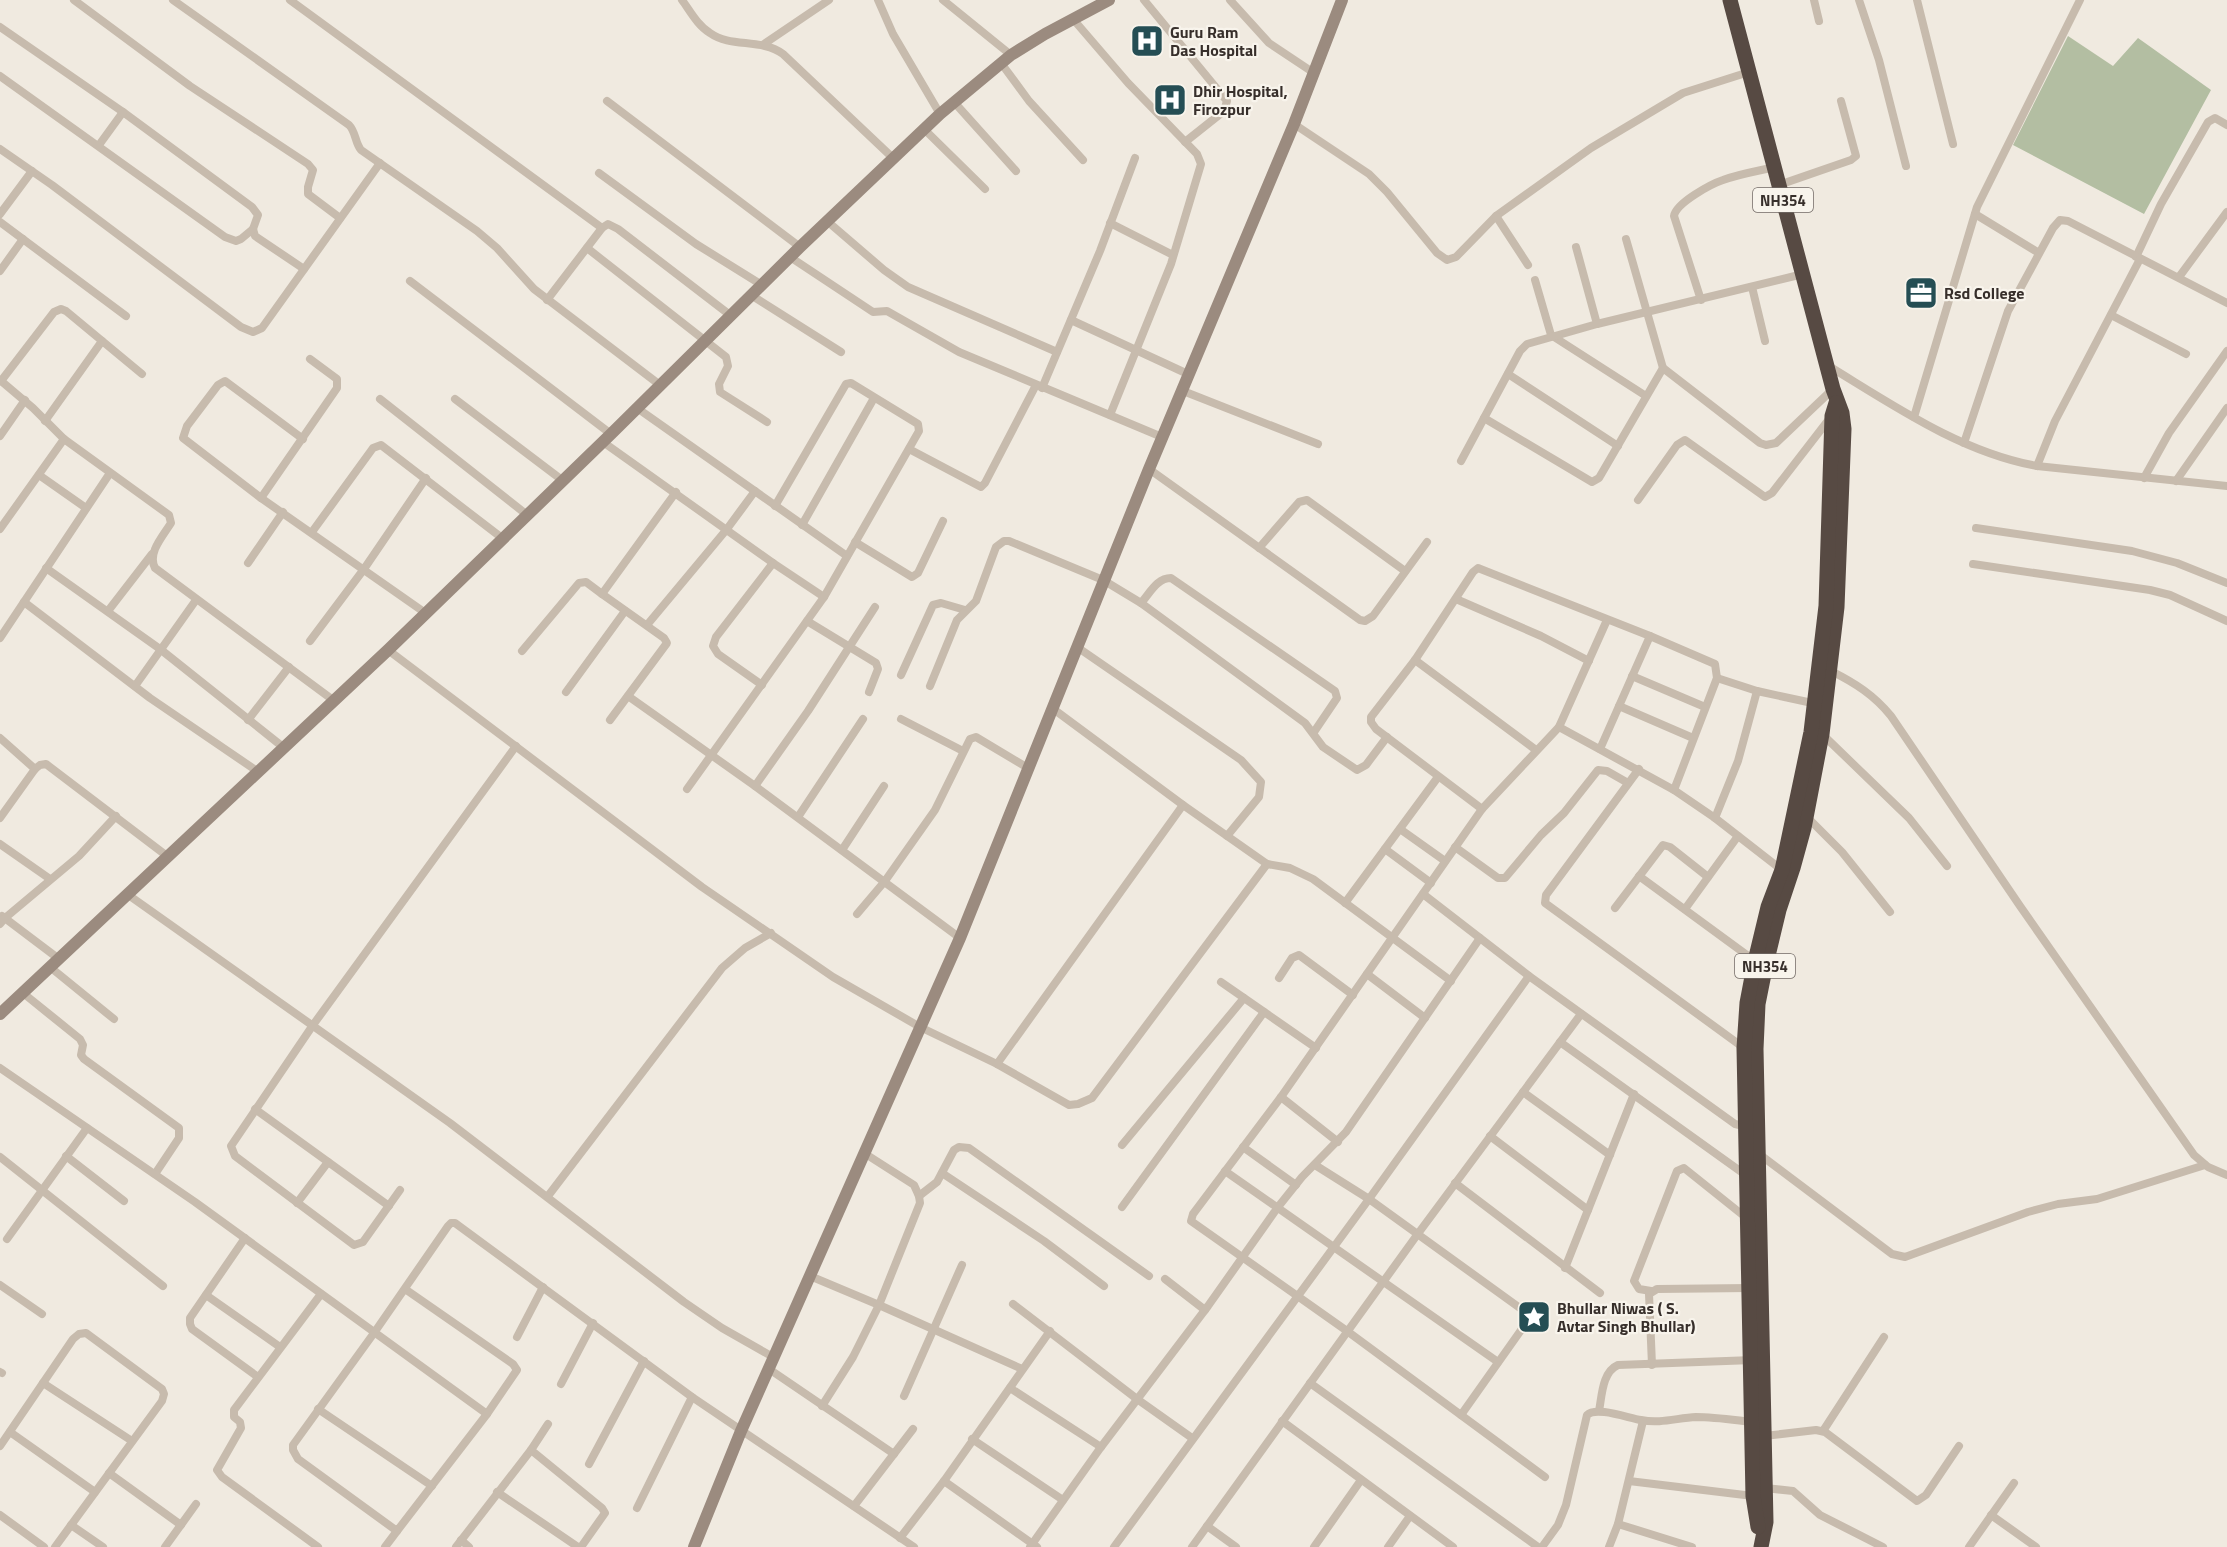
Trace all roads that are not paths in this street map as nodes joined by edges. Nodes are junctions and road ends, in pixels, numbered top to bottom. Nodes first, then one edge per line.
1 (74, 0) edge
2 (173, 0) edge
3 (290, 0) edge
4 (682, 0) edge
5 (829, 0) edge
6 (878, 0) edge
7 (943, 0) edge
8 (1108, 0) edge
9 (1144, 0) edge
10 (1230, 0) edge
11 (1342, 0) edge
12 (1730, 0) edge
13 (1814, 0) edge
14 (1859, 0) edge
15 (1917, 0) edge
16 (2080, 0) edge
17 (1073, 19) junction
18 (1819, 21) dead end
19 (0, 27) edge
20 (764, 44) junction
21 (1011, 55) junction
22 (1000, 63) junction
23 (1749, 72) junction
24 (1314, 73) junction
25 (0, 76) edge
26 (607, 101) dead end
27 (1841, 101) dead end
28 (954, 102) junction
29 (123, 112) junction
30 (940, 114) junction
31 (1294, 124) junction
32 (2227, 125) edge
33 (925, 130) junction
34 (1185, 142) junction
35 (1953, 144) dead end
36 (99, 145) junction
37 (0, 149) edge
38 (1135, 158) dead end
39 (894, 159) junction
40 (1083, 160) dead end
41 (380, 163) junction
42 (1906, 166) dead end
43 (1775, 167) junction
44 (32, 171) junction
45 (1016, 171) dead end
46 (599, 173) dead end
47 (1779, 185) junction
48 (985, 189) dead end
49 (0, 214) edge
50 (1975, 214) junction
51 (1496, 216) junction
52 (340, 218) junction
53 (2225, 218) edge
54 (827, 221) junction
55 (0, 222) edge
56 (1110, 224) junction
57 (602, 228) junction
58 (254, 229) junction
59 (23, 239) junction
60 (1626, 239) dead end
61 (1576, 246) dead end
62 (800, 247) junction
63 (587, 248) junction
64 (2040, 253) junction
65 (1173, 255) junction
66 (790, 257) junction
67 (2138, 258) junction
68 (1528, 266) dead end
69 (304, 269) junction
70 (0, 272) edge
71 (1803, 274) junction
72 (2179, 278) junction
73 (1535, 280) dead end
74 (410, 281) dead end
75 (762, 285) junction
76 (1752, 287) junction
77 (751, 295) junction
78 (548, 300) junction
79 (1701, 300) junction
80 (2227, 303) edge
81 (1646, 312) junction
82 (730, 315) junction
83 (2111, 315) junction
84 (126, 316) dead end
85 (1071, 320) junction
86 (1597, 324) junction
87 (1551, 336) junction
88 (706, 339) junction
89 (102, 341) junction
90 (1765, 341) dead end
91 (1136, 349) junction
92 (2227, 351) edge
93 (841, 352) dead end
94 (1057, 352) junction
95 (2186, 354) dead end
96 (310, 359) dead end
97 (1827, 365) junction
98 (1663, 368) junction
99 (142, 374) dead end
100 (1508, 374) junction
101 (1190, 375) junction
102 (1, 381) edge
103 (660, 385) junction
104 (1039, 386) junction
105 (1183, 391) junction
106 (1835, 394) junction
107 (1646, 396) junction
108 (874, 398) junction
109 (380, 399) dead end
110 (455, 399) dead end
111 (25, 400) junction
112 (637, 408) junction
113 (2227, 408) edge
114 (1110, 415) junction
115 (1832, 416) junction
116 (1914, 417) junction
117 (1484, 418) junction
118 (45, 421) junction
119 (767, 422) dead end
120 (0, 436) edge
121 (1162, 437) junction
122 (607, 438) junction
123 (64, 439) junction
124 (303, 439) junction
125 (1964, 443) junction
126 (1318, 444) dead end
127 (1618, 446) junction
128 (909, 449) junction
129 (1461, 461) dead end
130 (2037, 466) junction
131 (1149, 469) junction
132 (110, 472) junction
133 (39, 475) junction
134 (426, 478) junction
135 (2144, 478) junction
136 (562, 480) junction
137 (2176, 481) junction
138 (2227, 486) edge
139 (754, 491) junction
140 (676, 492) junction
141 (261, 498) junction
142 (1638, 500) dead end
143 (775, 506) junction
144 (86, 508) junction
145 (283, 512) junction
146 (526, 514) junction
147 (943, 521) dead end
148 (802, 525) junction
149 (1976, 528) dead end
150 (0, 529) edge
151 (727, 529) junction
152 (312, 532) junction
153 (502, 538) junction
154 (1427, 542) dead end
155 (855, 543) junction
156 (1259, 548) junction
157 (153, 554) junction
158 (847, 556) junction
159 (773, 563) junction
160 (248, 564) dead end
161 (1973, 564) dead end
162 (46, 568) junction
163 (364, 569) junction
164 (1406, 571) junction
165 (1103, 580) junction
166 (2227, 583) edge
167 (602, 594) junction
168 (824, 597) junction
169 (1456, 599) junction
170 (196, 600) junction
171 (24, 602) junction
172 (1142, 603) junction
173 (875, 608) dead end
174 (965, 610) junction
175 (108, 611) junction
176 (626, 611) junction
177 (424, 612) junction
178 (1607, 620) junction
179 (807, 621) junction
180 (2227, 621) edge
181 (647, 625) junction
182 (1650, 636) junction
183 (0, 638) edge
184 (310, 641) dead end
185 (1077, 647) junction
186 (849, 648) junction
187 (160, 649) junction
188 (388, 650) junction
189 (522, 651) dead end
190 (1415, 660) junction
191 (1589, 661) junction
192 (289, 667) junction
193 (1831, 671) junction
194 (901, 675) dead end
195 (1632, 676) junction
196 (1717, 678) junction
197 (762, 685) junction
198 (135, 686) junction
199 (930, 686) dead end
200 (1757, 691) junction
201 (566, 692) dead end
202 (869, 692) dead end
203 (628, 696) junction
204 (333, 700) junction
205 (1821, 704) junction
206 (1619, 706) junction
207 (1705, 707) junction
208 (1052, 708) junction
209 (863, 719) dead end
210 (901, 719) dead end
211 (249, 720) junction
212 (610, 720) dead end
213 (1559, 727) junction
214 (1314, 732) junction
215 (1822, 734) junction
216 (1387, 736) junction
217 (0, 738) edge
218 (1693, 738) junction
219 (516, 746) junction
220 (283, 747) junction
221 (1600, 748) junction
222 (1536, 750) junction
223 (963, 751) junction
224 (711, 755) junction
225 (1028, 768) junction
226 (35, 769) junction
227 (1639, 769) junction
228 (257, 771) junction
229 (1438, 777) junction
230 (1628, 783) junction
231 (755, 786) junction
232 (884, 786) dead end
233 (687, 789) dead end
234 (1674, 790) junction
235 (1183, 806) junction
236 (1482, 809) junction
237 (116, 816) junction
238 (1806, 816) junction
239 (798, 817) junction
240 (0, 818) edge
241 (1715, 818) junction
242 (1400, 829) junction
243 (1227, 836) junction
244 (1738, 836) junction
245 (0, 844) edge
246 (1455, 847) junction
247 (1385, 849) junction
248 (842, 850) junction
249 (167, 856) junction
250 (1445, 861) junction
251 (1267, 864) junction
252 (1947, 866) dead end
253 (1782, 870) junction
254 (1639, 876) junction
255 (1708, 877) junction
256 (50, 879) junction
257 (885, 881) junction
258 (1431, 883) junction
259 (127, 894) junction
260 (1423, 894) junction
261 (1345, 903) junction
262 (1615, 908) dead end
263 (1684, 909) junction
264 (1890, 912) dead end
265 (857, 914) dead end
266 (2, 919) edge
267 (771, 933) junction
268 (960, 938) junction
269 (1480, 938) junction
270 (1392, 939) junction
271 (1755, 961) junction
272 (55, 963) junction
273 (1367, 974) junction
274 (1529, 976) junction
275 (1279, 978) dead end
276 (1451, 981) junction
277 (1221, 982) dead end
278 (23, 993) junction
279 (1353, 994) junction
280 (1244, 998) junction
281 (1264, 1012) junction
282 (0, 1014) edge
283 (1581, 1014) junction
284 (114, 1018) dead end
285 (1425, 1018) junction
286 (313, 1025) junction
287 (920, 1027) junction
288 (1560, 1042) junction
289 (1316, 1048) junction
290 (1744, 1048) junction
291 (998, 1064) junction
292 (0, 1068) edge
293 (1523, 1092) junction
294 (1634, 1094) junction
295 (1281, 1097) junction
296 (255, 1109) junction
297 (1752, 1127) junction
298 (87, 1128) junction
299 (1490, 1136) junction
300 (1338, 1142) junction
301 (1122, 1145) dead end
302 (1243, 1147) junction
303 (864, 1153) junction
304 (1759, 1154) junction
305 (1610, 1155) junction
306 (66, 1156) junction
307 (0, 1157) edge
308 (328, 1162) junction
309 (1315, 1165) junction
310 (2205, 1165) junction
311 (1225, 1171) junction
312 (942, 1173) junction
313 (155, 1174) junction
314 (2227, 1175) edge
315 (1748, 1176) junction
316 (1455, 1183) junction
317 (1296, 1185) junction
318 (42, 1189) junction
319 (400, 1190) dead end
320 (548, 1196) junction
321 (919, 1196) junction
322 (1369, 1199) junction
323 (124, 1201) dead end
324 (297, 1203) junction
325 (389, 1206) junction
326 (1122, 1207) dead end
327 (1278, 1207) junction
328 (1588, 1210) junction
329 (1749, 1220) junction
330 (1417, 1235) junction
331 (245, 1238) junction
332 (7, 1239) dead end
333 (1334, 1247) junction
334 (1242, 1258) junction
335 (962, 1265) dead end
336 (1565, 1268) junction
337 (1149, 1275) dead end
338 (810, 1276) junction
339 (1165, 1279) dead end
340 (1384, 1281) junction
341 (0, 1285) edge
342 (163, 1286) dead end
343 (1104, 1286) dead end
344 (543, 1287) junction
345 (1750, 1288) junction
346 (405, 1289) junction
347 (1651, 1291) junction
348 (1600, 1293) dead end
349 (321, 1294) junction
350 (206, 1295) junction
351 (1297, 1296) junction
352 (1013, 1304) dead end
353 (879, 1305) junction
354 (1205, 1310) junction
355 (42, 1314) dead end
356 (592, 1323) junction
357 (934, 1330) junction
358 (1050, 1331) junction
359 (1347, 1332) junction
360 (374, 1333) junction
361 (517, 1337) dead end
362 (1884, 1337) dead end
363 (280, 1347) junction
364 (1757, 1360) junction
365 (644, 1361) junction
366 (1498, 1362) junction
367 (771, 1363) junction
368 (1652, 1365) junction
369 (1022, 1369) junction
370 (258, 1377) junction
371 (43, 1383) junction
372 (1310, 1383) junction
373 (561, 1384) dead end
374 (1010, 1388) junction
375 (904, 1396) dead end
376 (692, 1397) junction
377 (1137, 1400) junction
378 (822, 1406) junction
379 (318, 1409) junction
380 (1599, 1411) junction
381 (487, 1414) junction
382 (1461, 1415) junction
383 (1282, 1421) junction
384 (1643, 1421) junction
385 (1752, 1422) junction
386 (548, 1424) dead end
387 (913, 1429) dead end
388 (741, 1431) junction
389 (1823, 1431) junction
390 (10, 1432) junction
391 (1764, 1436) junction
392 (1192, 1438) junction
393 (972, 1440) junction
394 (132, 1441) junction
395 (0, 1446) edge
396 (1959, 1446) dead end
397 (1101, 1448) junction
398 (531, 1450) junction
399 (894, 1454) junction
400 (589, 1464) dead end
401 (109, 1473) junction
402 (1545, 1477) dead end
403 (944, 1480) junction
404 (1361, 1480) junction
405 (1629, 1481) junction
406 (2014, 1483) dead end
407 (432, 1486) junction
408 (95, 1492) junction
409 (497, 1492) junction
410 (1759, 1492) junction
411 (1063, 1500) junction
412 (196, 1504) dead end
413 (854, 1506) junction
414 (637, 1508) dead end
415 (0, 1515) edge
416 (1991, 1515) junction
417 (1410, 1516) junction
418 (1618, 1524) junction
419 (71, 1525) junction
420 (181, 1525) junction
421 (1207, 1526) junction
422 (397, 1531) junction
423 (900, 1538) junction
424 (458, 1544) edge
425 (1670, 1544) edge
426 (1762, 1544) edge
427 (1033, 1546) edge
428 (44, 1547) edge
429 (55, 1547) edge
430 (103, 1547) edge
431 (165, 1547) edge
432 (318, 1547) edge
433 (385, 1547) edge
434 (469, 1547) edge
435 (580, 1547) edge
436 (694, 1547) edge
437 (914, 1547) edge
438 (1114, 1547) edge
439 (1192, 1547) edge
440 (1236, 1547) edge
441 (1314, 1547) edge
442 (1388, 1547) edge
443 (1453, 1547) edge
444 (1540, 1547) edge
445 (1609, 1547) edge
446 (1692, 1547) edge
447 (1884, 1547) edge
448 (1968, 1547) edge
449 (2036, 1547) edge

1 - 52 street
2 - 41 street
3 - 57 street
4 - 20 street
5 - 20 street
6 - 30 street
7 - 21 street
8 - 17 street
9 - 34 street
10 - 24 street
11 - 24 street
12 - 23 highway, NH354
13 - 18 street
14 - 42 street
15 - 35 street
16 - 50 street
17 - 21 street
17 - 34 street
19 - 29 street
20 - 39 street
21 - 22 street
22 - 28 street
22 - 40 street
23 - 43 highway, NH354
23 - 51 street
24 - 31 street
25 - 36 street
26 - 62 street
27 - 47 street
28 - 30 street
28 - 45 street
29 - 36 street
29 - 58 street
30 - 33 street
31 - 51 street
31 - 101 street
32 - 67 street
33 - 39 street
33 - 48 street
34 - 65 street
36 - 58 street
37 - 44 street
38 - 56 street
39 - 54 street
41 - 52 street
41 - 78 street
43 - 47 highway, NH354
43 - 79 street
44 - 49 street
44 - 69 street
46 - 75 street
47 - 71 highway, NH354
50 - 64 street
50 - 116 street
51 - 68 street
52 - 69 street
53 - 72 street
54 - 62 street
54 - 94 street
55 - 59 street
56 - 65 street
56 - 85 street
57 - 63 street
57 - 82 street
58 - 69 street
59 - 70 street
59 - 84 street
60 - 81 street
61 - 86 street
62 - 66 street
63 - 78 street
63 - 88 street
64 - 67 street
64 - 125 street
65 - 91 street
66 - 75 street
66 - 104 street
67 - 72 street
67 - 83 street
71 - 76 street
71 - 97 highway, NH354
72 - 80 street
73 - 87 street
74 - 122 street
75 - 77 street
76 - 79 street
76 - 90 street
77 - 82 street
77 - 93 street
78 - 103 street
79 - 81 street
81 - 86 street
81 - 98 street
82 - 88 street
83 - 95 street
83 - 130 street
85 - 91 street
85 - 94 street
86 - 87 street
87 - 100 street
87 - 107 street
88 - 103 street
88 - 119 street
89 - 99 street
89 - 102 street
89 - 118 street
91 - 101 street
91 - 114 street
92 - 135 street
94 - 104 street
96 - 124 street
97 - 106 highway, NH354
97 - 116 street
98 - 106 street
98 - 107 street
100 - 117 street
100 - 127 street
101 - 105 street
102 - 111 street
103 - 112 street
104 - 114 street
104 - 128 street
105 - 121 street
105 - 126 street
106 - 115 highway, NH354
106 - 193 highway, NH354
107 - 127 street
108 - 128 street
108 - 143 street
108 - 148 street
109 - 146 street
110 - 136 street
111 - 118 street
111 - 120 street
112 - 122 street
112 - 139 street
113 - 137 street
114 - 121 street
115 - 142 street
115 - 205 highway, NH354
116 - 125 street
117 - 127 street
117 - 129 street
118 - 123 street
121 - 131 street
122 - 136 street
122 - 140 street
123 - 132 street
123 - 133 street
124 - 141 street
124 - 141 street
125 - 130 street
128 - 155 street
130 - 135 street
131 - 156 street
131 - 165 street
132 - 144 street
132 - 157 street
133 - 144 street
133 - 150 street
134 - 152 street
134 - 153 street
134 - 163 street
135 - 137 street
136 - 146 street
137 - 138 street
139 - 143 street
139 - 151 street
140 - 151 street
140 - 167 street
141 - 145 street
143 - 148 street
144 - 162 street
145 - 152 street
145 - 160 street
146 - 153 street
147 - 155 street
148 - 158 street
149 - 166 street
151 - 159 street
151 - 181 street
152 - 163 street
153 - 177 street
154 - 164 street
155 - 158 street
156 - 164 street
156 - 164 street
157 - 170 street
157 - 175 street
158 - 168 street
159 - 168 street
159 - 197 street
161 - 180 street
162 - 171 street
162 - 175 street
163 - 177 street
163 - 184 street
165 - 172 street
165 - 174 street
165 - 185 street
167 - 176 street
167 - 189 street
168 - 179 street
169 - 178 street
169 - 190 street
169 - 191 street
170 - 187 street
170 - 192 street
171 - 183 street
171 - 198 street
172 - 214 street
172 - 214 street
173 - 186 street
174 - 194 street
174 - 199 street
175 - 187 street
176 - 181 street
176 - 201 street
177 - 188 street
178 - 182 street
178 - 191 street
179 - 186 street
179 - 197 street
181 - 203 street
182 - 195 street
182 - 196 street
185 - 208 street
185 - 243 street
186 - 202 street
186 - 231 street
187 - 198 street
187 - 211 street
188 - 204 street
188 - 219 street
190 - 216 street
190 - 222 street
191 - 213 street
192 - 204 street
192 - 211 street
193 - 205 highway, NH354
193 - 310 street
195 - 206 street
195 - 207 street
196 - 200 street
196 - 207 street
197 - 224 street
198 - 228 street
200 - 205 street
200 - 241 street
203 - 212 street
203 - 224 street
204 - 220 street
205 - 215 highway, NH354
205 - 253 highway, NH354
206 - 218 street
206 - 221 street
207 - 218 street
208 - 225 street
208 - 235 street
209 - 239 street
210 - 223 street
211 - 220 street
213 - 221 street
213 - 222 street
214 - 216 street
215 - 238 highway, NH354
215 - 252 street
216 - 229 street
217 - 226 street
218 - 234 street
219 - 267 street
219 - 286 street
220 - 228 street
221 - 227 street
222 - 236 street
223 - 225 street
223 - 257 street
224 - 231 street
224 - 233 street
225 - 268 street
226 - 237 street
226 - 240 street
227 - 230 street
227 - 234 street
228 - 249 street
229 - 236 street
229 - 242 street
230 - 246 street
230 - 290 street
231 - 239 street
232 - 248 street
234 - 241 street
235 - 243 street
235 - 291 street
236 - 246 street
237 - 249 street
237 - 256 street
238 - 264 street
238 - 297 highway, NH354
239 - 248 street
241 - 244 street
242 - 247 street
242 - 250 street
243 - 251 street
244 - 253 street
244 - 255 street
245 - 256 street
246 - 250 street
247 - 258 street
247 - 261 street
248 - 257 street
249 - 259 street
250 - 258 street
251 - 261 street
251 - 291 street
253 - 271 highway, NH354
254 - 255 street
254 - 262 street
254 - 263 street
255 - 263 street
256 - 266 street
257 - 265 street
257 - 268 street
258 - 260 street
259 - 272 street
259 - 286 street
260 - 269 street
260 - 270 street
261 - 270 street
263 - 271 street
266 - 272 street
267 - 287 street
267 - 320 street
268 - 287 street
269 - 274 street
269 - 276 street
270 - 273 street
270 - 276 street
271 - 290 highway, NH354
272 - 278 street
272 - 284 street
273 - 279 street
273 - 285 street
274 - 283 street
274 - 322 street
275 - 279 street
276 - 285 street
277 - 280 street
278 - 282 street
278 - 313 street
279 - 289 street
280 - 281 street
280 - 301 street
281 - 289 street
281 - 326 street
283 - 288 street
283 - 297 street
285 - 300 street
286 - 296 street
286 - 320 street
287 - 291 street
287 - 303 street
288 - 293 street
288 - 294 street
289 - 295 street
290 - 297 highway, NH354
292 - 298 street
293 - 299 street
293 - 305 street
294 - 305 street
294 - 315 street
295 - 300 street
295 - 302 street
296 - 308 street
296 - 324 street
297 - 304 highway, NH354
297 - 315 highway, NH354
298 - 306 street
298 - 313 street
299 - 316 street
299 - 328 street
300 - 309 street
302 - 311 street
302 - 317 street
303 - 321 street
303 - 338 street
304 - 310 street
304 - 364 highway, NH354
305 - 328 street
306 - 318 street
306 - 323 street
307 - 318 street
308 - 324 street
308 - 325 street
309 - 317 street
309 - 322 street
310 - 314 street
311 - 327 street
311 - 334 street
312 - 321 street
312 - 337 street
312 - 343 street
313 - 331 street
315 - 329 highway, NH354
316 - 330 street
316 - 336 street
317 - 327 street
318 - 332 street
318 - 342 street
319 - 325 street
320 - 367 street
321 - 353 street
322 - 330 street
322 - 333 street
324 - 325 street
327 - 333 street
327 - 334 street
328 - 336 street
329 - 345 highway, NH354
329 - 347 street
330 - 340 street
330 - 366 street
331 - 349 street
331 - 350 street
333 - 340 street
333 - 351 street
334 - 351 street
334 - 354 street
335 - 357 street
336 - 348 street
338 - 353 street
338 - 367 street
339 - 354 street
340 - 359 street
340 - 366 street
341 - 355 street
344 - 346 street
344 - 356 street
344 - 361 street
345 - 347 street
345 - 364 highway, NH354
346 - 360 street
346 - 381 street
347 - 368 street
349 - 360 street
349 - 363 street
350 - 363 street
350 - 370 street
351 - 359 street
351 - 392 street
352 - 358 street
353 - 357 street
353 - 378 street
354 - 377 street
356 - 365 street
356 - 373 street
357 - 369 street
357 - 375 street
358 - 369 street
358 - 377 street
359 - 372 street
359 - 382 street
360 - 379 street
360 - 381 street
362 - 389 street
363 - 370 street
364 - 368 street
364 - 385 highway, NH354
364 - 391 highway, NH354
365 - 376 street
365 - 400 street
366 - 382 street
367 - 378 street
367 - 388 street
368 - 380 street
369 - 374 street
370 - 432 street
371 - 390 street
371 - 394 street
371 - 394 street
372 - 383 street
372 - 444 street
374 - 393 street
374 - 397 street
376 - 388 street
376 - 414 street
377 - 392 street
377 - 397 street
378 - 399 street
379 - 407 street
379 - 422 street
380 - 384 street
380 - 444 street
381 - 407 street
382 - 402 street
383 - 404 street
383 - 421 street
384 - 385 street
384 - 405 street
385 - 410 highway, NH354
386 - 398 street
387 - 399 street
388 - 413 street
388 - 436 street
389 - 391 street
389 - 396 street
390 - 395 street
390 - 408 street
391 - 410 highway, NH354
392 - 438 street
393 - 403 street
393 - 411 street
394 - 401 street
397 - 411 street
398 - 409 street
398 - 435 street
399 - 413 street
401 - 408 street
401 - 420 street
403 - 423 street
403 - 427 street
404 - 417 street
404 - 441 street
405 - 410 street
405 - 418 street
406 - 416 street
407 - 422 street
408 - 419 street
409 - 424 street
409 - 435 street
410 - 426 highway, NH354
410 - 447 street
411 - 427 street
412 - 420 street
413 - 423 street
415 - 428 street
416 - 448 street
416 - 449 street
417 - 442 street
417 - 443 street
418 - 425 street
418 - 445 street
419 - 429 street
419 - 430 street
420 - 431 street
421 - 439 street
421 - 440 street
422 - 433 street
423 - 437 street
424 - 434 street
425 - 446 street

